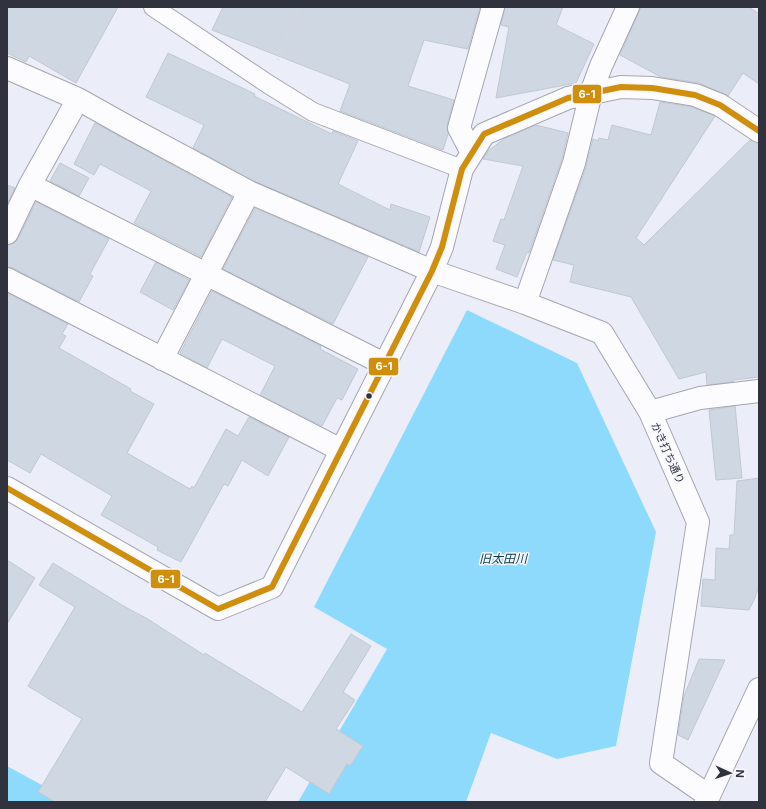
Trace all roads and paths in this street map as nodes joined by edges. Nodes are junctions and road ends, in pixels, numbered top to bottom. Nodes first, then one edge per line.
1 (153, 7) edge
2 (299, 7) edge
3 (493, 7) edge
4 (628, 7) edge
5 (7, 68) edge
6 (268, 84) junction
7 (591, 93) junction
8 (78, 99) junction
9 (759, 131) edge
10 (467, 161) junction
11 (30, 185) junction
12 (249, 192) junction
13 (7, 233) edge
14 (432, 271) junction
15 (206, 274) junction
16 (7, 279) edge
17 (525, 303) junction
18 (162, 358) junction
19 (384, 364) junction
20 (759, 391) edge
21 (650, 412) junction
22 (341, 450) junction
23 (7, 488) edge
24 (759, 689) edge
25 (708, 799) edge

1 - 6 lane
2 - 6 path
3 - 10 street
4 - 7 street
5 - 8 street, かき打ち通り
6 - 10 lane
7 - 9 street
7 - 10 street
7 - 17 street
8 - 11 street
8 - 12 street, かき打ち通り
10 - 14 street
11 - 13 street
11 - 15 street
12 - 14 street, かき打ち通り
12 - 15 street
14 - 17 street, かき打ち通り
14 - 19 street
15 - 18 street
15 - 19 street
16 - 18 street
17 - 21 street, かき打ち通り
18 - 22 street
19 - 22 street
20 - 21 street
21 - 25 street, かき打ち通り
22 - 23 street
24 - 25 street

